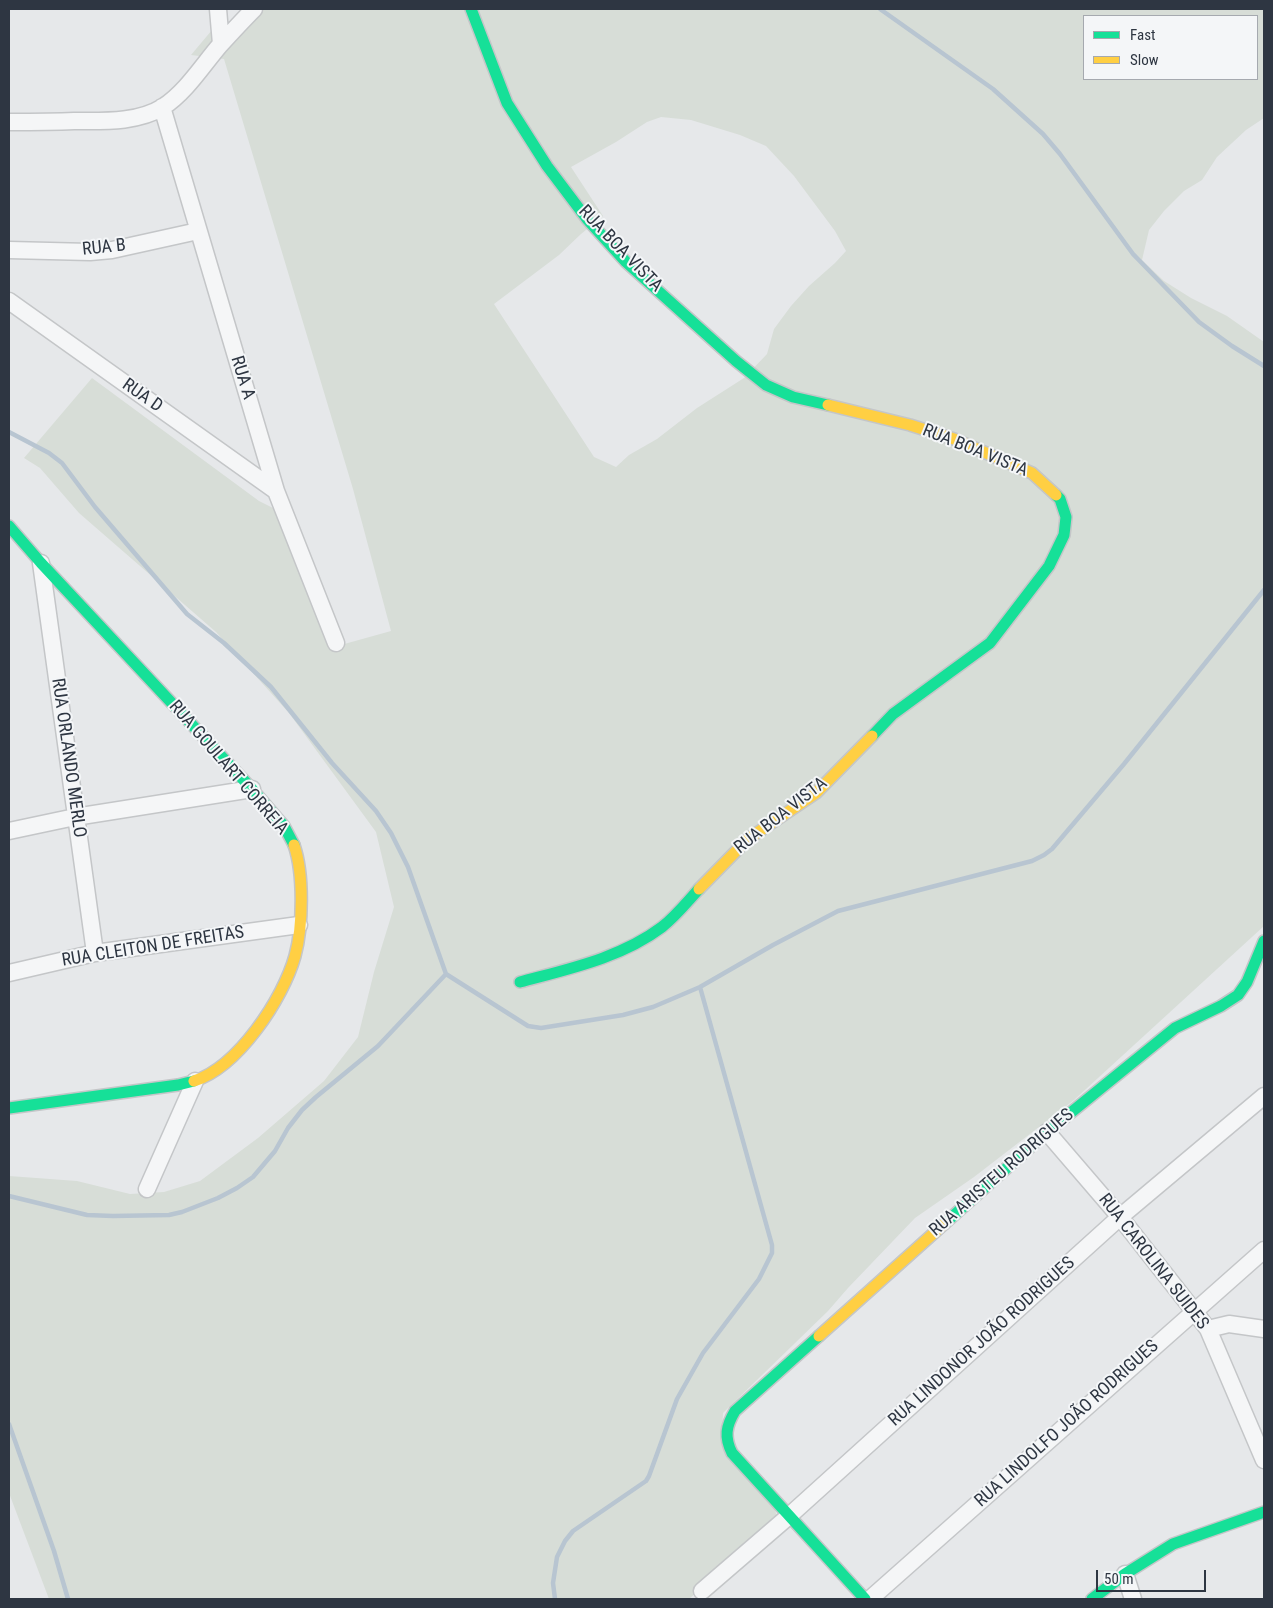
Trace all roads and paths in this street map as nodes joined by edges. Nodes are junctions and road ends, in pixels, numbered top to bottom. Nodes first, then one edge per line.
1 (218, 9) edge
2 (254, 9) edge
3 (471, 9) edge
4 (221, 44) junction
5 (162, 108) junction
6 (9, 122) edge
7 (198, 231) junction
8 (9, 250) edge
9 (9, 301) edge
10 (276, 491) junction
11 (9, 526) edge
12 (41, 563) junction
13 (336, 644) dead end
14 (252, 789) junction
15 (76, 817) junction
16 (9, 831) edge
17 (299, 924) junction
18 (1264, 941) edge
19 (95, 953) junction
20 (9, 973) edge
21 (520, 982) dead end
22 (195, 1081) junction
23 (1264, 1096) edge
24 (9, 1108) edge
25 (1047, 1132) junction
26 (147, 1189) dead end
27 (1120, 1217) junction
28 (1264, 1250) edge
29 (1194, 1311) junction
30 (1208, 1329) junction
31 (1264, 1329) edge
32 (1264, 1460) edge
33 (1264, 1512) edge
34 (789, 1516) junction
35 (1125, 1574) junction
36 (702, 1591) dead end
37 (864, 1599) edge
38 (870, 1599) edge
39 (1092, 1599) edge
40 (1133, 1599) edge

1 - 4 street
2 - 4 street
3 - 21 street, RUA BOA VISTA
4 - 5 street
5 - 6 street
5 - 7 street, RUA A
7 - 8 street, RUA B
7 - 10 street, RUA A
9 - 10 street, RUA D
10 - 13 street, RUA A
11 - 12 street, RUA GOULART CORREIA
12 - 14 street, RUA GOULART CORREIA
12 - 15 street, RUA ORLANDO MERLO
14 - 15 street
14 - 17 street, RUA GOULART CORREIA
15 - 16 street
15 - 19 street, RUA ORLANDO MERLO
17 - 19 street, RUA CLEITON DE FREITAS
17 - 22 street, RUA GOULART CORREIA
18 - 25 street, RUA ARISTEU RODRIGUES
19 - 20 street, RUA CLEITON DE FREITAS
22 - 24 street, RUA GOULART CORREIA
22 - 26 street
23 - 27 street, RUA LINDONOR JOÃO RODRIGUES
25 - 27 street, RUA CAROLINA SUIDES
25 - 34 street, RUA ARISTEU RODRIGUES
27 - 29 street, RUA CAROLINA SUIDES
27 - 34 street, RUA LINDONOR JOÃO RODRIGUES
28 - 29 street, RUA LINDOLFO JOÃO RODRIGUES
29 - 30 street, RUA CAROLINA SUIDES
29 - 38 street, RUA LINDOLFO JOÃO RODRIGUES
30 - 31 street
30 - 32 street, RUA CAROLINA SUIDES
33 - 35 street
34 - 36 street, RUA LINDONOR JOÃO RODRIGUES
34 - 37 street
35 - 39 street
35 - 40 street

